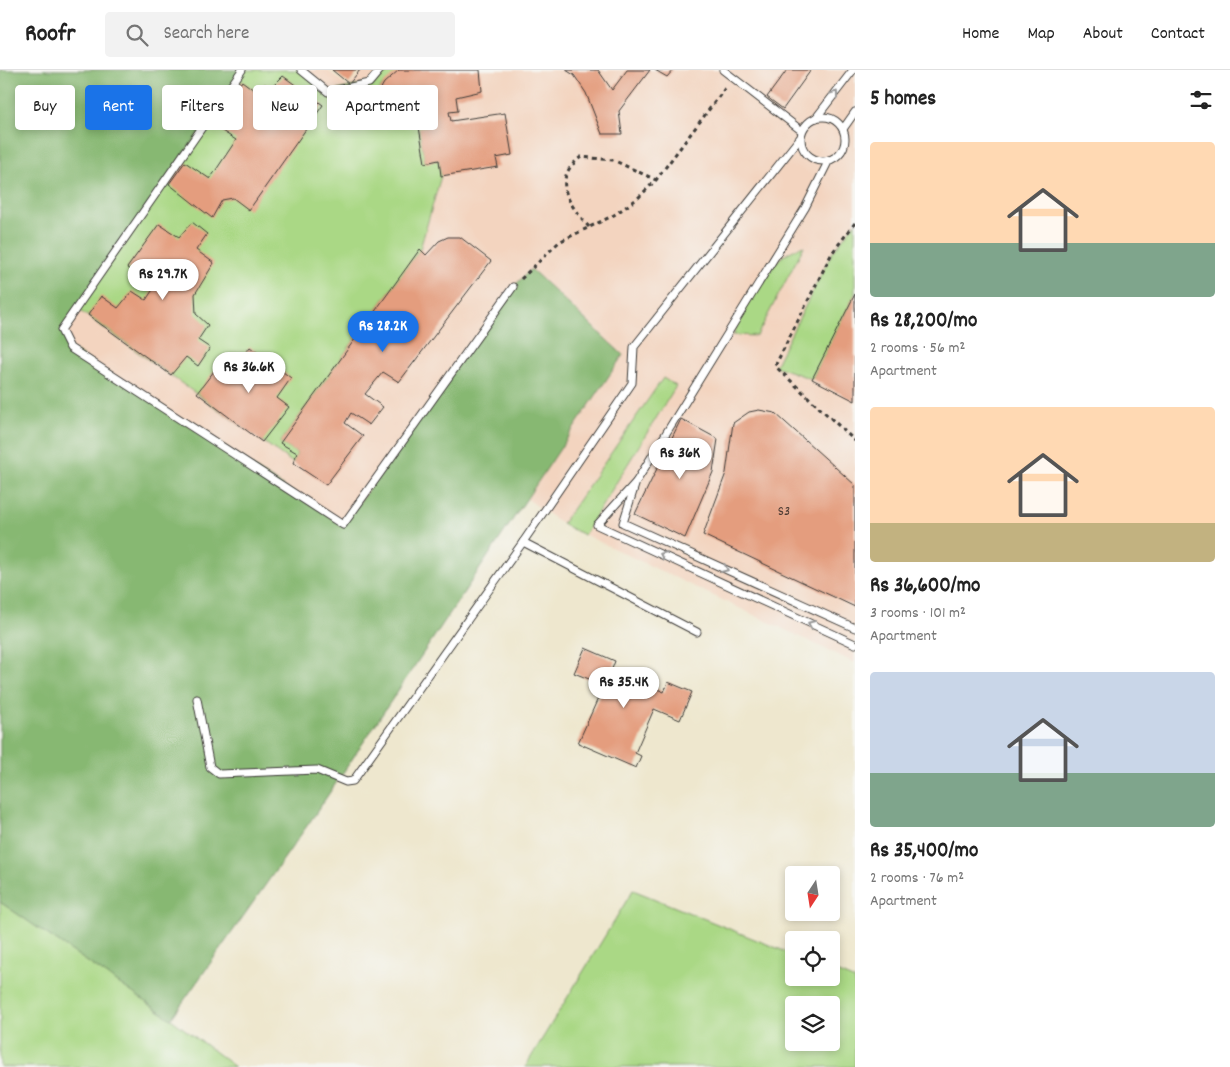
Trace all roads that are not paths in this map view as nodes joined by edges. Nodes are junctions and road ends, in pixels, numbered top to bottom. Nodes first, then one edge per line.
1 (242, 70) edge
2 (301, 70) edge
3 (380, 70) edge
4 (723, 70) edge
5 (852, 70) edge
6 (855, 112) edge
7 (816, 118) junction
8 (843, 129) junction
9 (801, 135) junction
10 (829, 160) junction
11 (513, 287) road end
12 (636, 482) junction
13 (523, 542) junction
14 (855, 628) edge
15 (697, 632) dead end
16 (855, 644) edge
17 (197, 699) dead end

1 - 11 lane
2 - 3 lane
4 - 9 lane
7 -> 5 lane
6 - 8 lane
7 - 8 lane
7 - 9 lane
8 - 10 lane
9 - 10 lane
9 - 13 lane
10 - 12 lane
12 -> 14 lane
16 -> 12 lane
13 - 15 lane
13 - 17 lane

